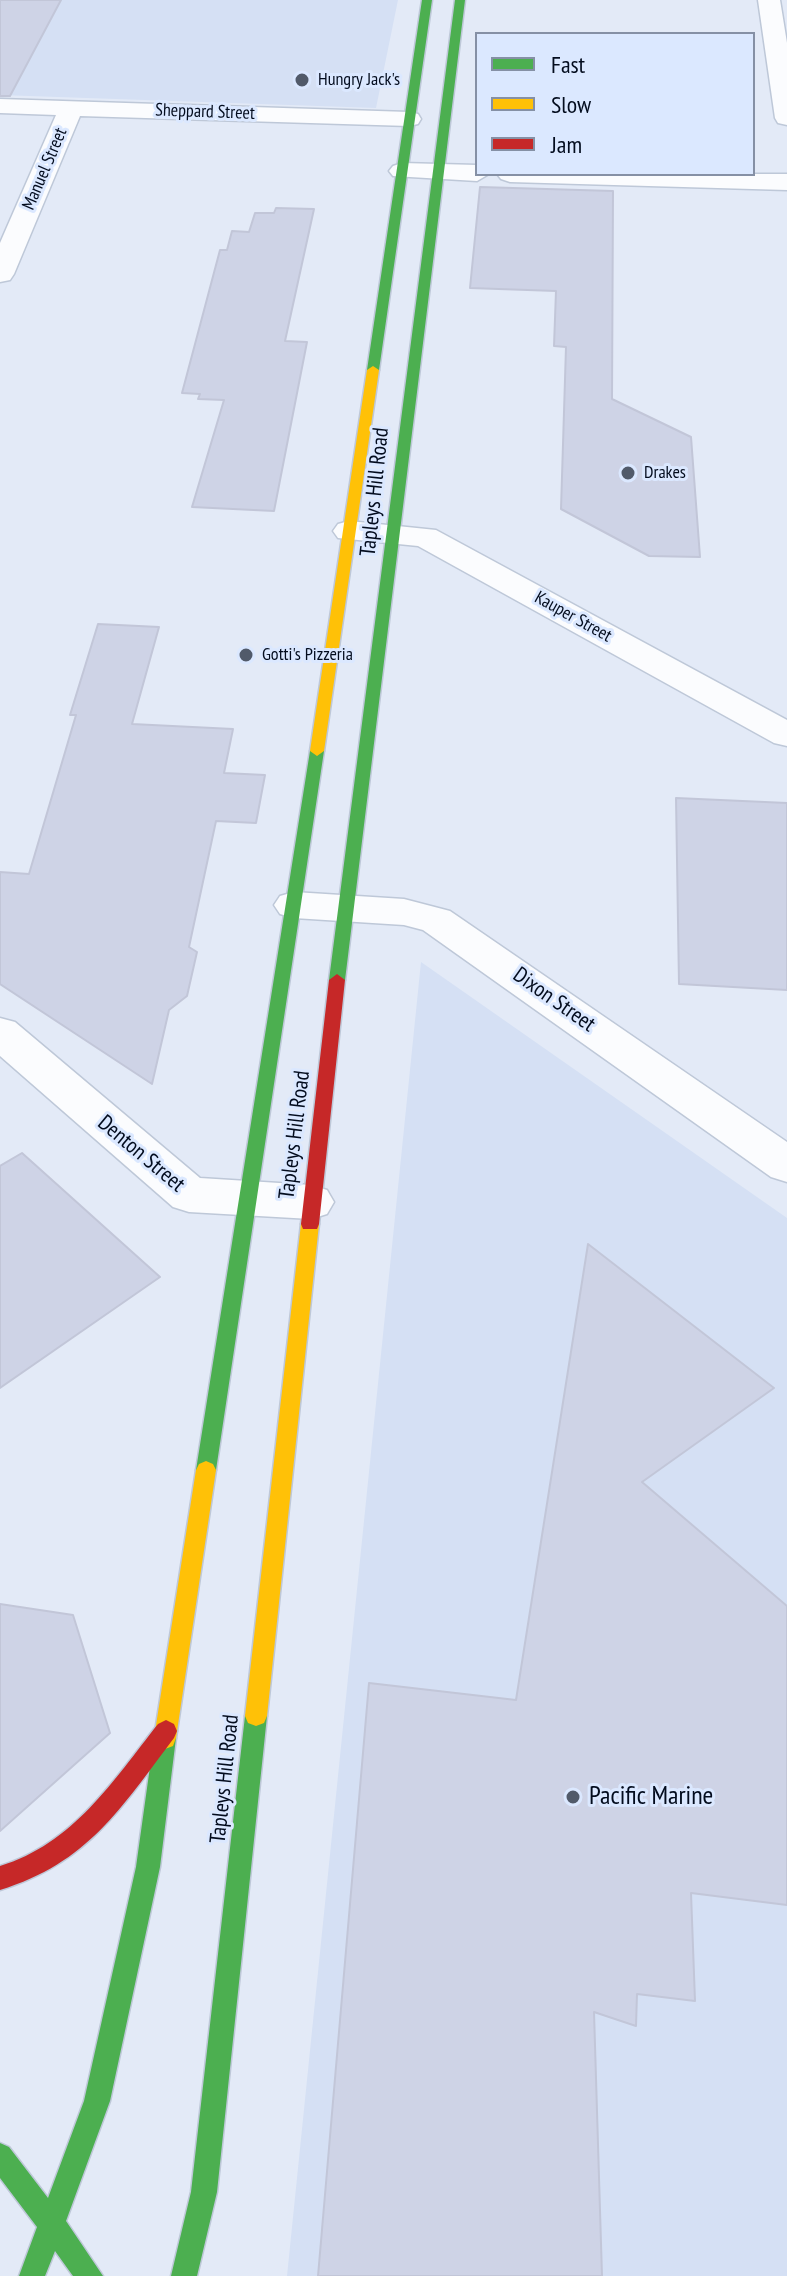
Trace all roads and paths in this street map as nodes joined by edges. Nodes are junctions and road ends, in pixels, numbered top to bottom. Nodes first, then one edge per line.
1 (427, 0) edge
2 (460, 0) edge
3 (769, 0) edge
4 (0, 106) edge
5 (71, 108) junction
6 (787, 118) edge
7 (409, 119) junction
8 (402, 171) junction
9 (437, 172) junction
10 (475, 173) edge
11 (579, 176) edge
12 (787, 182) edge
13 (0, 274) edge
14 (349, 531) junction
15 (395, 534) junction
16 (787, 735) edge
17 (294, 905) junction
18 (345, 909) junction
19 (0, 1033) edge
20 (787, 1165) edge
21 (248, 1200) junction
22 (311, 1202) junction
23 (166, 1731) junction
24 (0, 1878) edge
25 (0, 2156) edge
26 (52, 2225) junction
27 (32, 2276) edge
28 (90, 2276) edge
29 (184, 2276) edge

1 - 7 main road, Tapleys Hill Road
2 - 9 main road, Tapleys Hill Road
3 - 6 street
4 - 5 street, Sheppard Street
5 - 7 street, Sheppard Street
5 - 13 street, Manuel Street
7 - 8 main road, Tapleys Hill Road
8 - 9 street
8 - 14 main road, Tapleys Hill Road
9 - 10 street
9 - 15 main road, Tapleys Hill Road
11 - 12 street
14 - 15 street, Kauper Street
14 - 17 main road, Tapleys Hill Road
15 - 16 street, Kauper Street
15 - 18 main road, Tapleys Hill Road
17 - 18 street, Dixon Street
17 - 21 main road, Tapleys Hill Road
18 - 20 street, Dixon Street
18 - 22 main road, Tapleys Hill Road
19 - 21 street, Denton Street
21 - 22 street, Denton Street
21 - 23 main road, Tapleys Hill Road
22 - 29 main road, Tapleys Hill Road
23 - 24 main road
23 - 26 main road, Tapleys Hill Road
25 - 26 main road
26 - 27 main road, Tapleys Hill Road
26 - 28 main road

